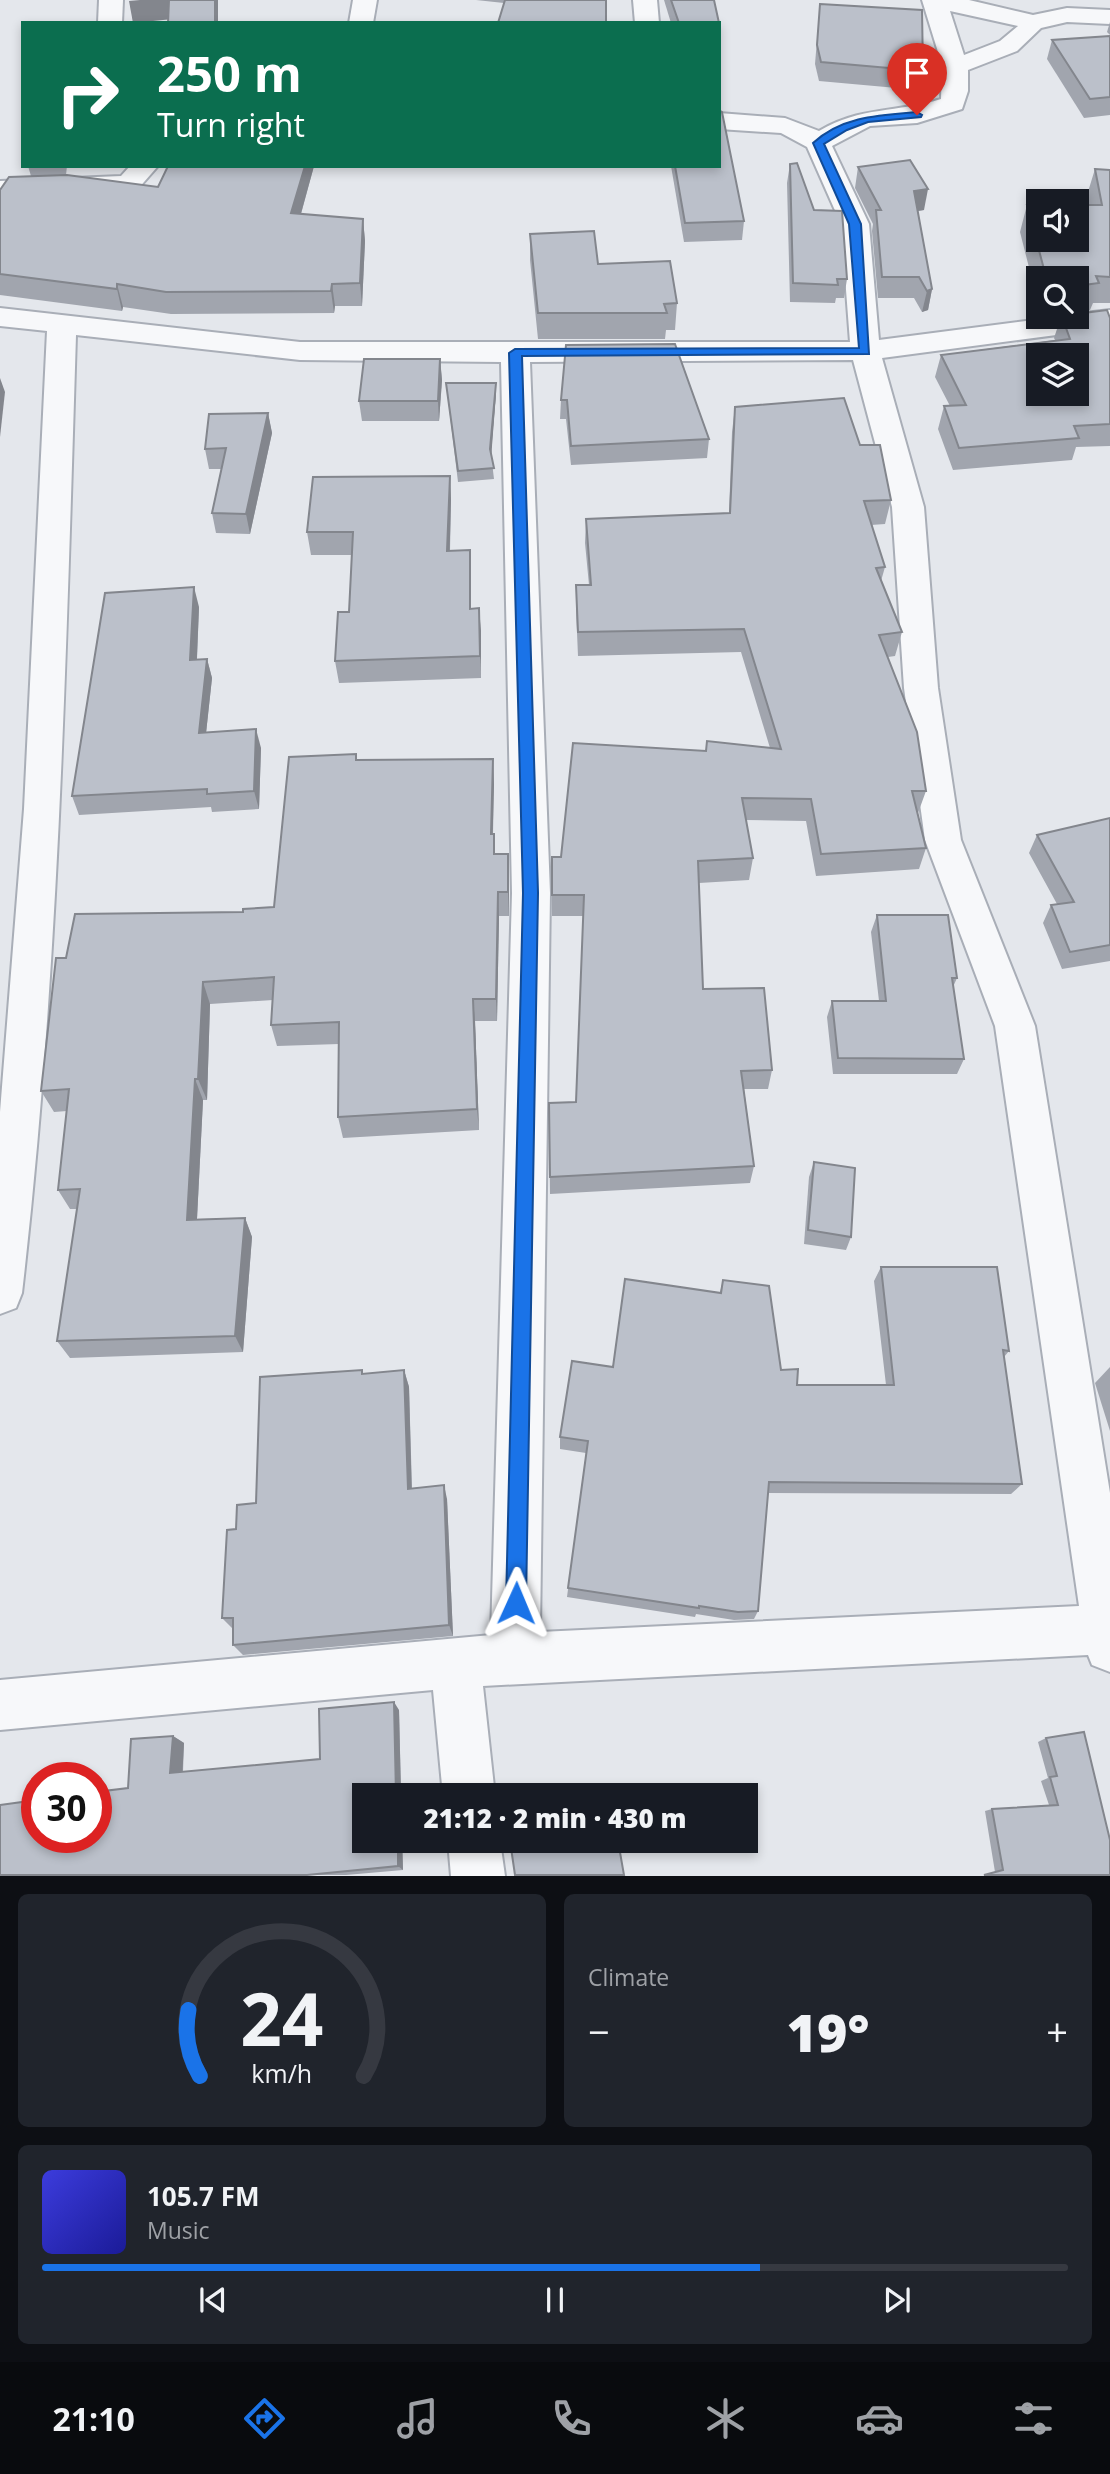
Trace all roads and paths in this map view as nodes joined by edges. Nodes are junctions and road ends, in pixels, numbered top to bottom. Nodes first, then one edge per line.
1 (111, 0) edge
2 (365, 0) edge
3 (645, 0) edge
4 (934, 1) edge
5 (1110, 17) edge
6 (110, 21) edge
7 (361, 21) edge
8 (647, 21) edge
9 (1032, 22) junction
10 (955, 66) junction
11 (721, 121) edge
12 (818, 143) junction
13 (143, 168) edge
14 (0, 189) edge
15 (0, 317) edge
16 (1110, 319) edge
17 (62, 322) junction
18 (865, 351) junction
19 (515, 353) junction
20 (0, 1293) edge
21 (1109, 1636) edge
22 (515, 1658) junction
23 (456, 1664) junction
24 (0, 1705) edge
25 (468, 1783) edge
26 (475, 1853) edge
27 (478, 1875) edge

1 - 6 street
2 - 7 street
3 - 8 street
4 - 9 street
4 - 10 street
5 - 9 street
9 - 10 street
10 - 12 street
11 - 12 street
12 - 18 street
13 - 14 street
15 - 17 street
16 - 18 street
17 - 19 street
17 - 20 street
18 - 19 street
18 - 21 street
19 - 22 street
21 - 22 street
22 - 23 street
23 - 24 street
23 - 25 street
26 - 27 street

